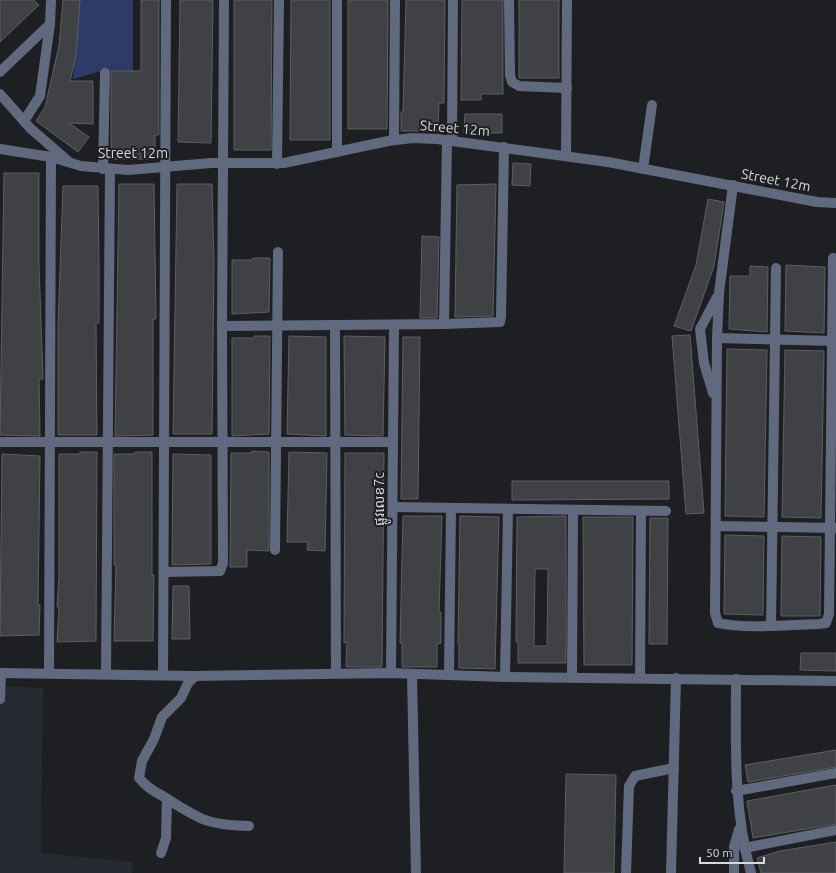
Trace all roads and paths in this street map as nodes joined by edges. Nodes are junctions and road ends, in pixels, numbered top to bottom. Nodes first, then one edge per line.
1 (51, 0) edge
2 (166, 0) edge
3 (224, 0) edge
4 (279, 0) edge
5 (337, 0) edge
6 (395, 0) edge
7 (453, 0) edge
8 (509, 0) edge
9 (567, 0) edge
10 (50, 24) junction
11 (0, 72) edge
12 (105, 73) dead end
13 (566, 88) junction
14 (0, 94) edge
15 (652, 105) dead end
16 (24, 121) junction
17 (394, 140) junction
18 (449, 140) junction
19 (504, 147) junction
20 (0, 149) edge
21 (337, 152) junction
22 (566, 156) junction
23 (50, 157) junction
24 (70, 163) junction
25 (223, 163) junction
26 (277, 164) junction
27 (166, 167) junction
28 (107, 169) junction
29 (644, 169) junction
30 (733, 186) junction
31 (836, 203) edge
32 (278, 252) dead end
33 (833, 258) dead end
34 (776, 268) dead end
35 (719, 293) junction
36 (444, 324) junction
37 (277, 325) junction
38 (335, 325) junction
39 (394, 325) junction
40 (222, 326) junction
41 (717, 338) junction
42 (775, 340) junction
43 (834, 341) edge
44 (716, 405) junction
45 (0, 442) edge
46 (50, 442) junction
47 (107, 442) junction
48 (164, 442) junction
49 (222, 442) junction
50 (276, 442) junction
51 (335, 442) junction
52 (393, 442) junction
53 (393, 507) junction
54 (451, 508) junction
55 (508, 509) junction
56 (573, 510) junction
57 (641, 511) junction
58 (666, 511) dead end
59 (716, 526) junction
60 (772, 527) junction
61 (833, 527) edge
62 (275, 550) dead end
63 (164, 572) junction
64 (771, 625) junction
65 (1, 673) edge
66 (49, 673) junction
67 (336, 673) junction
68 (392, 673) junction
69 (106, 674) junction
70 (412, 674) junction
71 (449, 674) junction
72 (163, 675) junction
73 (195, 676) junction
74 (505, 677) junction
75 (572, 677) junction
76 (640, 678) junction
77 (676, 678) junction
78 (736, 679) junction
79 (836, 681) edge
80 (0, 699) edge
81 (674, 768) junction
82 (836, 773) edge
83 (736, 791) junction
84 (167, 799) junction
85 (740, 825) junction
86 (249, 826) dead end
87 (836, 830) edge
88 (744, 848) junction
89 (161, 853) dead end
90 (416, 873) edge
91 (626, 873) edge
92 (671, 873) edge
93 (734, 873) edge
94 (751, 873) edge

1 - 10 street
2 - 27 street
3 - 25 street
4 - 26 street
5 - 21 street
6 - 17 street
7 - 18 street
8 - 13 street
9 - 13 street
10 - 11 street
10 - 16 street
12 - 28 street
13 - 22 street
14 - 16 street
15 - 29 street
16 - 24 street
17 - 18 street, Street 12m
17 - 21 street, Street 12m
18 - 19 street, Street 12m
18 - 36 street
19 - 22 street, Street 12m
19 - 36 street
20 - 23 street, Street 12m
21 - 26 street, Street 12m
22 - 29 street, Street 12m
23 - 24 street, Street 12m
23 - 46 street
24 - 28 street, Street 12m
25 - 26 street, Street 12m
25 - 27 street, Street 12m
25 - 40 street
27 - 28 street, Street 12m
27 - 48 street
28 - 47 street
29 - 30 street, Street 12m
30 - 31 street, Street 12m
30 - 35 street
32 - 37 street
33 - 43 street
34 - 42 street
35 - 41 street
35 - 44 street
36 - 39 street
37 - 38 street
37 - 40 street
37 - 50 street
38 - 39 street
38 - 51 street
39 - 52 street, ផ្លូវលេខ7c
40 - 49 street
41 - 42 street
41 - 44 street
42 - 43 street
42 - 60 street
43 - 61 street
44 - 59 street
45 - 46 street
46 - 47 street
46 - 66 street
47 - 48 street
47 - 69 street
48 - 49 street
48 - 63 street
49 - 50 street
49 - 63 street
50 - 51 street
50 - 62 street
51 - 52 street
51 - 67 street
52 - 53 street, ផ្លូវលេខ7c
53 - 54 street
53 - 68 street, ផ្លូវលេខ7c
54 - 55 street
54 - 71 street
55 - 56 street
55 - 74 street
56 - 57 street
56 - 75 street
57 - 58 street
57 - 76 street
59 - 60 street
59 - 64 street
60 - 61 street
60 - 64 street
61 - 64 street
63 - 72 street
65 - 66 street
65 - 80 street
66 - 69 street
67 - 68 street
67 - 73 street
68 - 70 street
69 - 72 street
70 - 71 street
70 - 90 street
71 - 74 street
72 - 73 street
73 - 84 street
74 - 75 street
75 - 76 street
76 - 77 street
77 - 78 street
77 - 81 street
78 - 79 street
78 - 83 street
81 - 91 street
81 - 92 street
82 - 83 street
83 - 85 street
84 - 86 street
84 - 89 street
85 - 88 street
85 - 93 street
87 - 88 street
88 - 94 street

